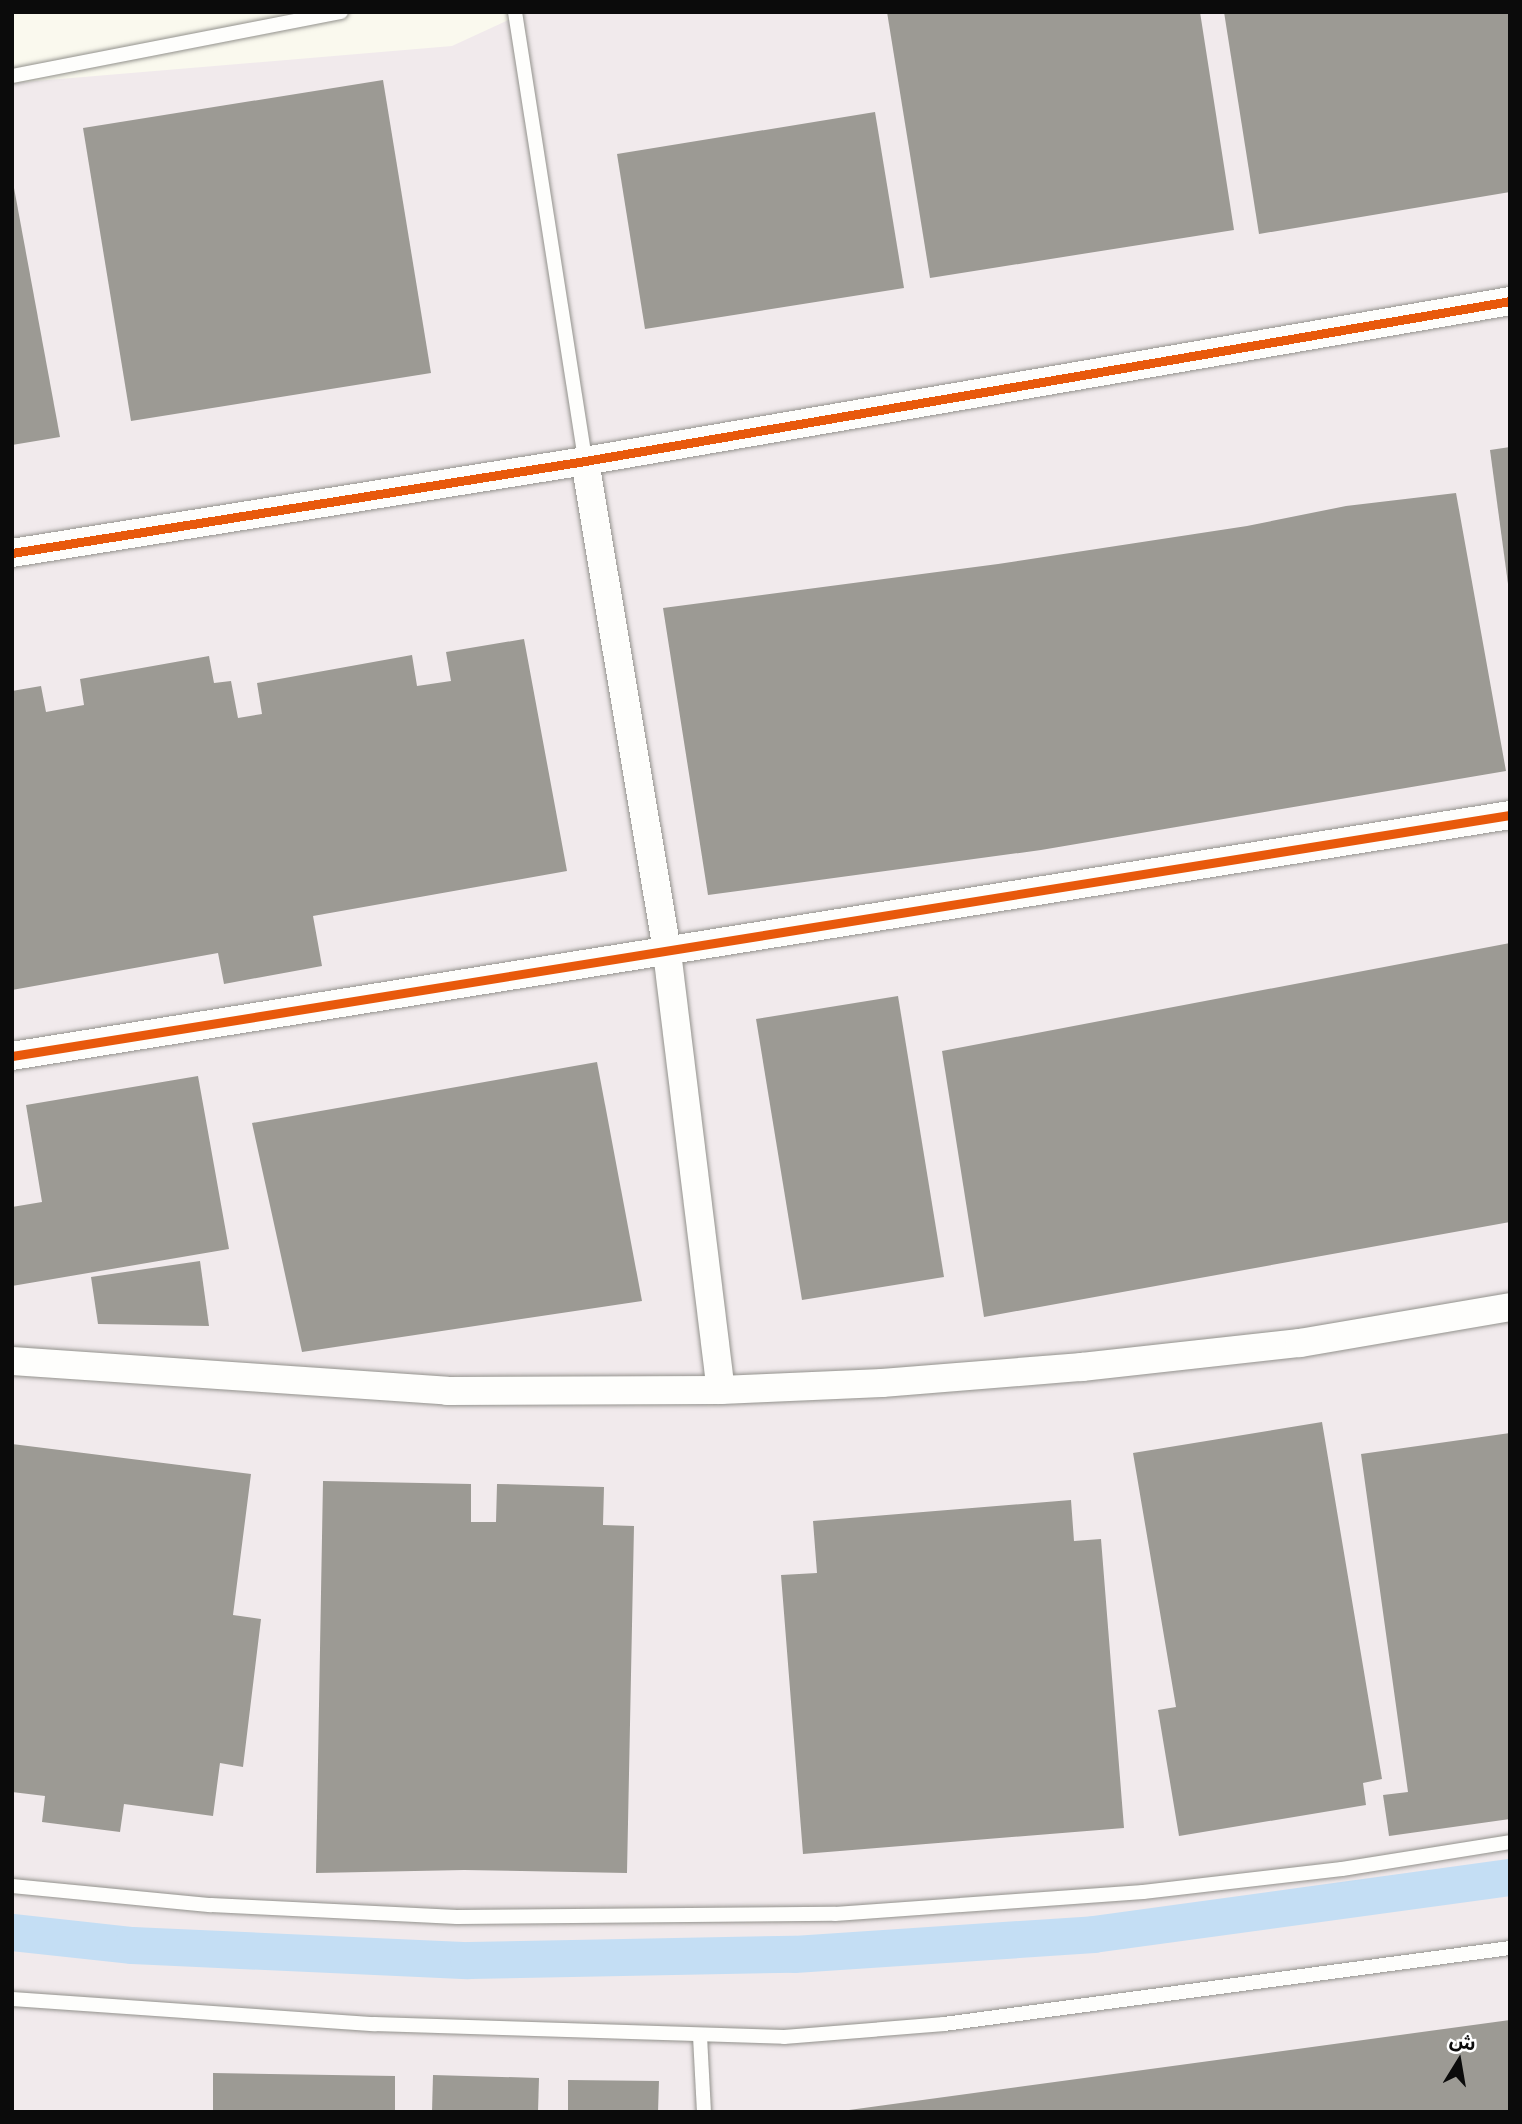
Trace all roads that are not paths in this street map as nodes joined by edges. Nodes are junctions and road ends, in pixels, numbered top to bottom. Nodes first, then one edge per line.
1 (341, 12) edge
2 (515, 12) edge
3 (12, 76) edge
4 (1510, 301) edge
5 (585, 461) junction
6 (12, 553) edge
7 (1510, 815) edge
8 (667, 952) junction
9 (12, 1056) edge
10 (1510, 1307) edge
11 (12, 1361) edge
12 (721, 1390) junction
13 (1510, 1842) edge
14 (12, 1886) edge
15 (1510, 1948) edge
16 (12, 1999) edge
17 (701, 2036) junction
18 (704, 2112) edge

1 - 3 lane
2 - 5 lane
4 - 5 street
5 - 6 street
5 - 8 street
7 - 8 street
8 - 9 street
8 - 12 street
10 - 12 street
11 - 12 street
13 - 14 lane
15 - 17 lane
16 - 17 lane
17 - 18 lane

